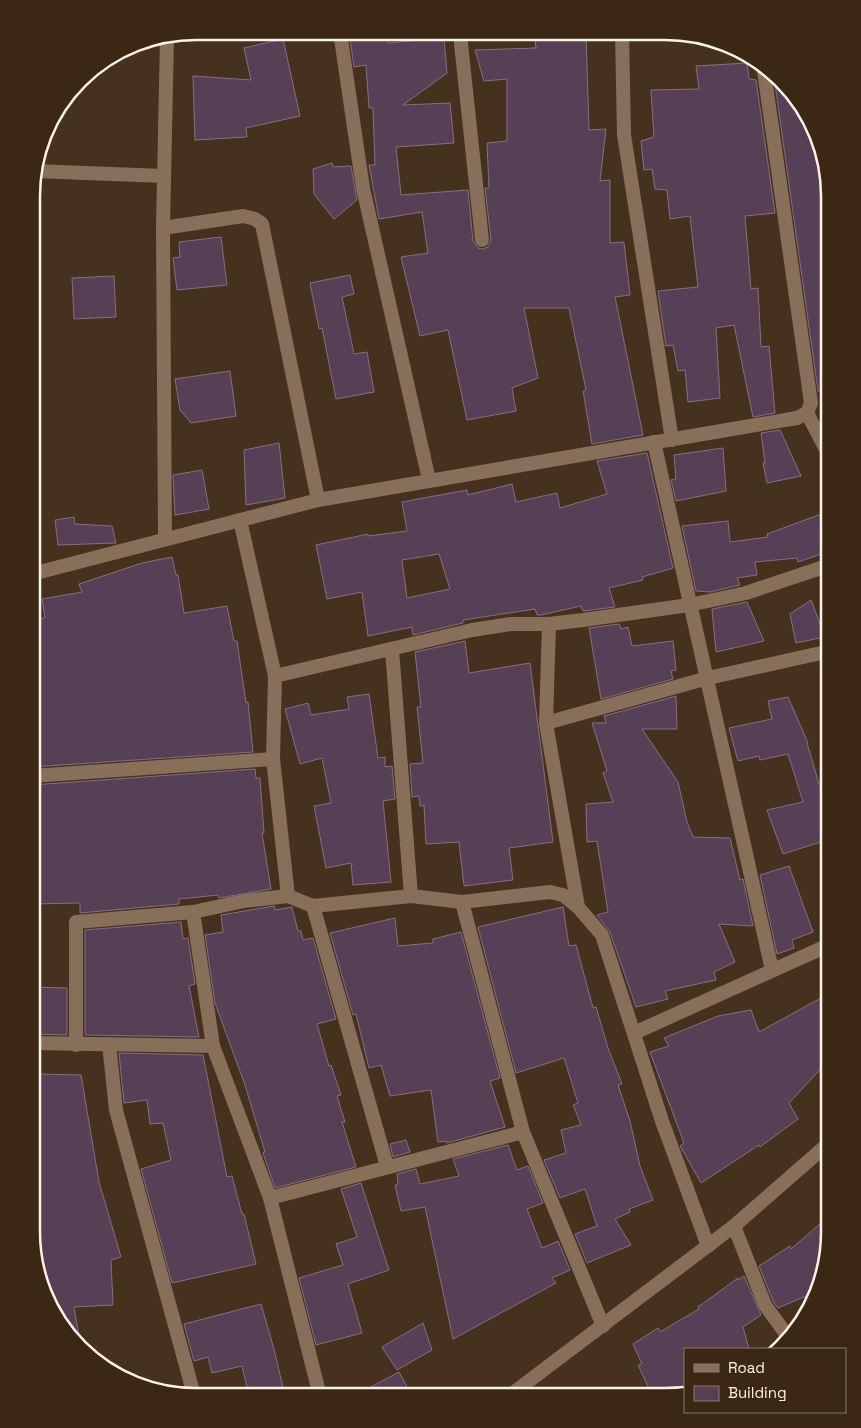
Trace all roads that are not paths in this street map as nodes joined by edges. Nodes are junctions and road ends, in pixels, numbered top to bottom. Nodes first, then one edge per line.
1 (341, 40) edge
2 (461, 40) edge
3 (622, 40) edge
4 (167, 43) edge
5 (765, 76) edge
6 (42, 171) edge
7 (164, 176) junction
8 (163, 228) junction
9 (482, 240) dead end
10 (807, 413) junction
11 (672, 440) junction
12 (821, 440) edge
13 (654, 442) junction
14 (429, 480) junction
15 (318, 500) junction
16 (240, 520) junction
17 (165, 539) junction
18 (821, 569) edge
19 (40, 572) edge
20 (689, 605) junction
21 (549, 624) junction
22 (392, 650) junction
23 (821, 653) edge
24 (275, 676) junction
25 (708, 678) junction
26 (546, 723) junction
27 (273, 759) junction
28 (40, 775) edge
29 (288, 896) junction
30 (411, 896) junction
31 (462, 902) junction
32 (313, 906) junction
33 (578, 907) junction
34 (193, 912) junction
35 (821, 949) edge
36 (772, 970) junction
37 (634, 1033) junction
38 (40, 1043) edge
39 (109, 1044) junction
40 (76, 1045) junction
41 (213, 1046) junction
42 (523, 1132) junction
43 (821, 1150) edge
44 (387, 1166) junction
45 (270, 1198) junction
46 (734, 1226) junction
47 (708, 1246) junction
48 (603, 1326) junction
49 (784, 1332) edge
50 (192, 1388) edge
51 (318, 1388) edge
52 (520, 1388) edge

1 - 14 street
2 - 9 street
3 - 11 street
4 - 7 street
5 - 10 street
6 - 7 street
7 - 8 street
8 - 15 street
8 - 17 street
10 - 11 street
10 - 12 street
11 - 13 street
13 - 14 street
13 - 20 street
14 - 15 street
15 - 16 street
16 - 17 street
16 - 24 street
17 - 19 street
18 - 20 street
20 - 21 street
20 - 25 street
21 - 22 street
21 - 26 street
22 - 24 street
22 - 30 street
23 - 25 street
24 - 27 street
25 - 26 street
25 - 36 street
26 - 33 street
27 - 28 street
27 - 29 street
29 - 32 street
29 - 34 street
30 - 31 street
30 - 32 street
31 - 33 street
31 - 42 street
32 - 44 street
33 - 37 street
34 - 40 street
34 - 41 street
35 - 36 street
36 - 37 street
37 - 47 street
38 - 40 street
39 - 40 street
39 - 41 street
39 - 50 street
41 - 45 street
42 - 44 street
42 - 48 street
43 - 46 street
44 - 45 street
45 - 51 street
46 - 47 street
46 - 49 street
47 - 48 street
48 - 52 street

